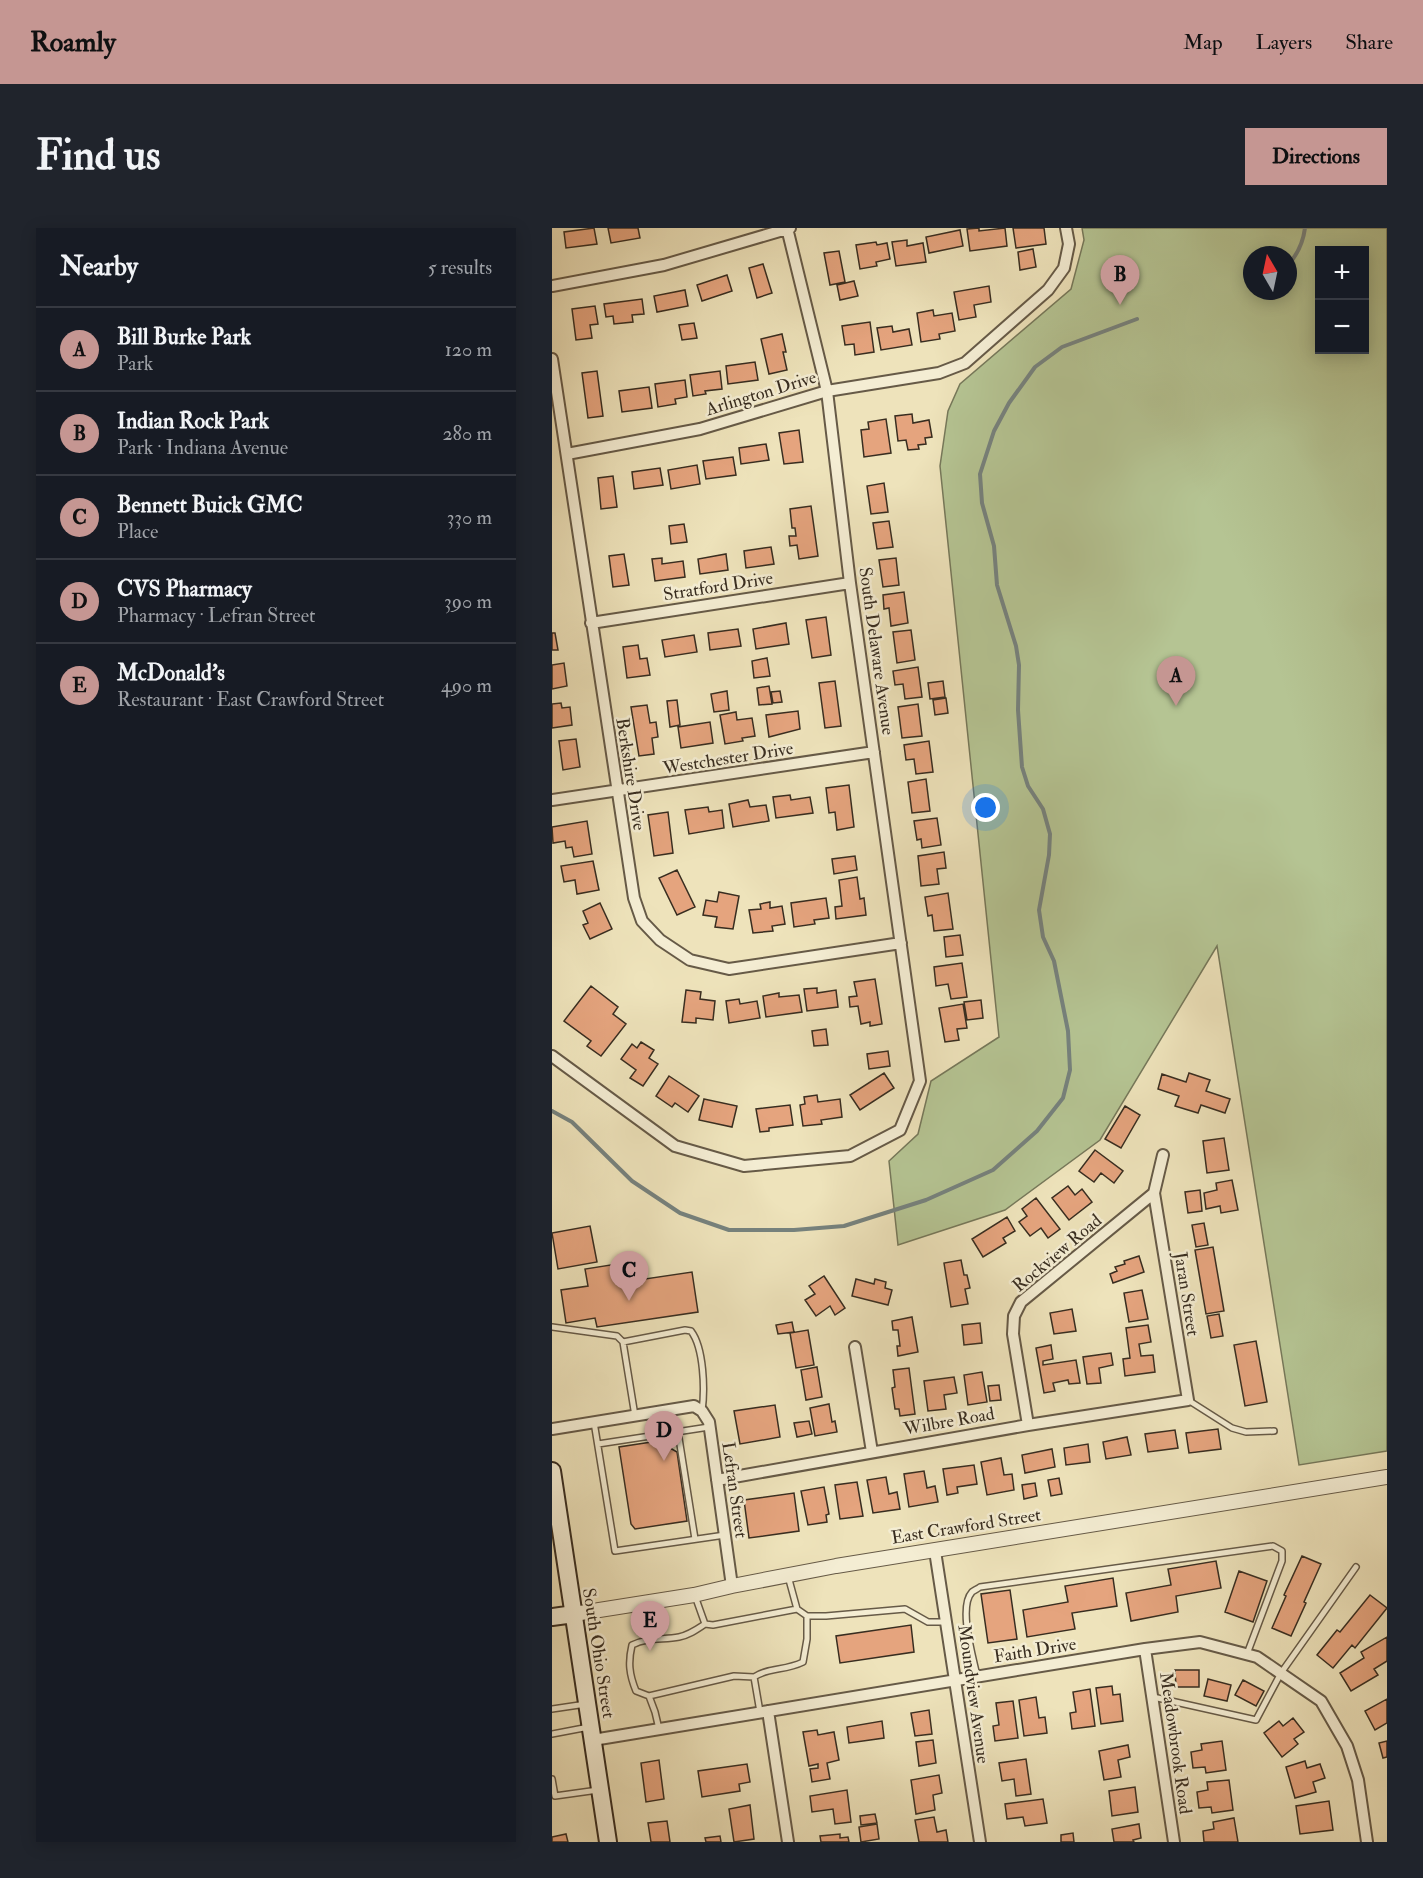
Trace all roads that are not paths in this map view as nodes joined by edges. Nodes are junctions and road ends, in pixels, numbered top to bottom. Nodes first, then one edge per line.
1 (788, 228) edge
2 (1066, 228) edge
3 (552, 286) edge
4 (552, 359) edge
5 (827, 391) junction
6 (567, 454) junction
7 (850, 583) junction
8 (591, 622) junction
9 (874, 752) junction
10 (617, 791) junction
11 (552, 800) edge
12 (901, 943) junction
13 (552, 1056) edge
14 (1163, 1155) dead end
15 (1154, 1193) junction
16 (552, 1327) edge
17 (623, 1342) junction
18 (855, 1347) dead end
19 (1188, 1400) junction
20 (698, 1409) junction
21 (635, 1416) junction
22 (594, 1422) junction
23 (1028, 1425) junction
24 (709, 1427) junction
25 (552, 1429) edge
26 (1274, 1431) dead end
27 (678, 1432) junction
28 (598, 1444) junction
29 (872, 1452) junction
30 (552, 1471) edge
31 (1387, 1477) edge
32 (717, 1480) junction
33 (725, 1535) junction
34 (695, 1539) junction
35 (935, 1551) junction
36 (1356, 1567) dead end
37 (788, 1575) junction
38 (732, 1586) junction
39 (694, 1595) junction
40 (797, 1609) junction
41 (573, 1614) junction
42 (807, 1616) junction
43 (552, 1617) edge
44 (947, 1622) junction
45 (705, 1624) junction
46 (1145, 1649) junction
47 (1247, 1654) junction
48 (1281, 1674) junction
49 (754, 1677) junction
50 (977, 1677) junction
51 (955, 1680) junction
52 (649, 1696) junction
53 (1152, 1697) junction
54 (587, 1704) junction
55 (552, 1709) edge
56 (764, 1712) junction
57 (659, 1729) junction
58 (592, 1733) junction
59 (552, 1734) edge
60 (552, 1779) edge
61 (600, 1790) junction
62 (553, 1796) edge
63 (608, 1842) edge
64 (788, 1842) edge
65 (980, 1842) edge
66 (1174, 1842) edge
67 (1367, 1842) edge

1 - 3 street
1 - 5 street, South Delaware Avenue
2 - 5 street, Arlington Drive
4 - 6 street, Berkshire Drive
5 - 6 street, Arlington Drive
5 - 7 street, South Delaware Avenue
6 - 8 street, Berkshire Drive
7 - 8 street, Stratford Drive
7 - 9 street, South Delaware Avenue
8 - 10 street, Berkshire Drive
9 - 10 street, Westchester Drive
9 - 12 street, South Delaware Avenue
10 - 11 street, Westchester Drive
10 - 12 street, Berkshire Drive
12 - 13 street, South Delaware Avenue
14 - 15 street
15 - 19 street, Jaran Street
15 - 23 street, Rockview Road
16 - 17 lane
17 - 20 lane
17 - 21 lane
18 - 29 street
19 - 23 street, Wilbre Road
19 - 26 lane
20 - 21 street
20 - 24 street, Lefran Street
21 - 22 street
22 - 25 street
22 - 28 lane
23 - 29 street, Wilbre Road
24 - 27 lane
24 - 32 street, Lefran Street
27 - 28 lane
27 - 34 lane
28 - 34 lane
29 - 32 street, Wilbre Road
30 - 41 main road, South Ohio Street
31 - 35 street, East Crawford Street
32 - 33 street, Lefran Street
33 - 34 lane
33 - 38 street, Lefran Street
35 - 37 street, East Crawford Street
35 - 44 street, Moundview Avenue
36 - 48 lane
37 - 38 street, East Crawford Street
37 - 40 lane
38 - 39 street, East Crawford Street
39 - 41 street, East Crawford Street
39 - 45 lane
40 - 42 lane
40 - 45 lane
41 - 43 main road, East Crawford Street
41 - 54 main road, South Ohio Street
42 - 44 lane
42 - 49 lane
44 - 51 street, Moundview Avenue
45 - 52 lane
46 - 47 street, Faith Drive
46 - 50 street, Faith Drive
46 - 53 street, Meadowbrook Road
47 - 48 street, Faith Drive
47 - 50 lane
48 - 53 lane
48 - 67 street, Faith Drive
49 - 52 lane
49 - 56 lane
50 - 51 street, Faith Drive
51 - 56 street, Faith Drive
51 - 65 street, Moundview Avenue
52 - 57 lane
53 - 66 street, Meadowbrook Road
54 - 55 lane
54 - 58 main road, South Ohio Street
56 - 57 street, Faith Drive
56 - 64 street
57 - 58 street, Faith Drive
58 - 59 lane
58 - 61 main road, South Ohio Street
60 - 62 lane
61 - 62 lane
61 - 63 main road, South Ohio Street

